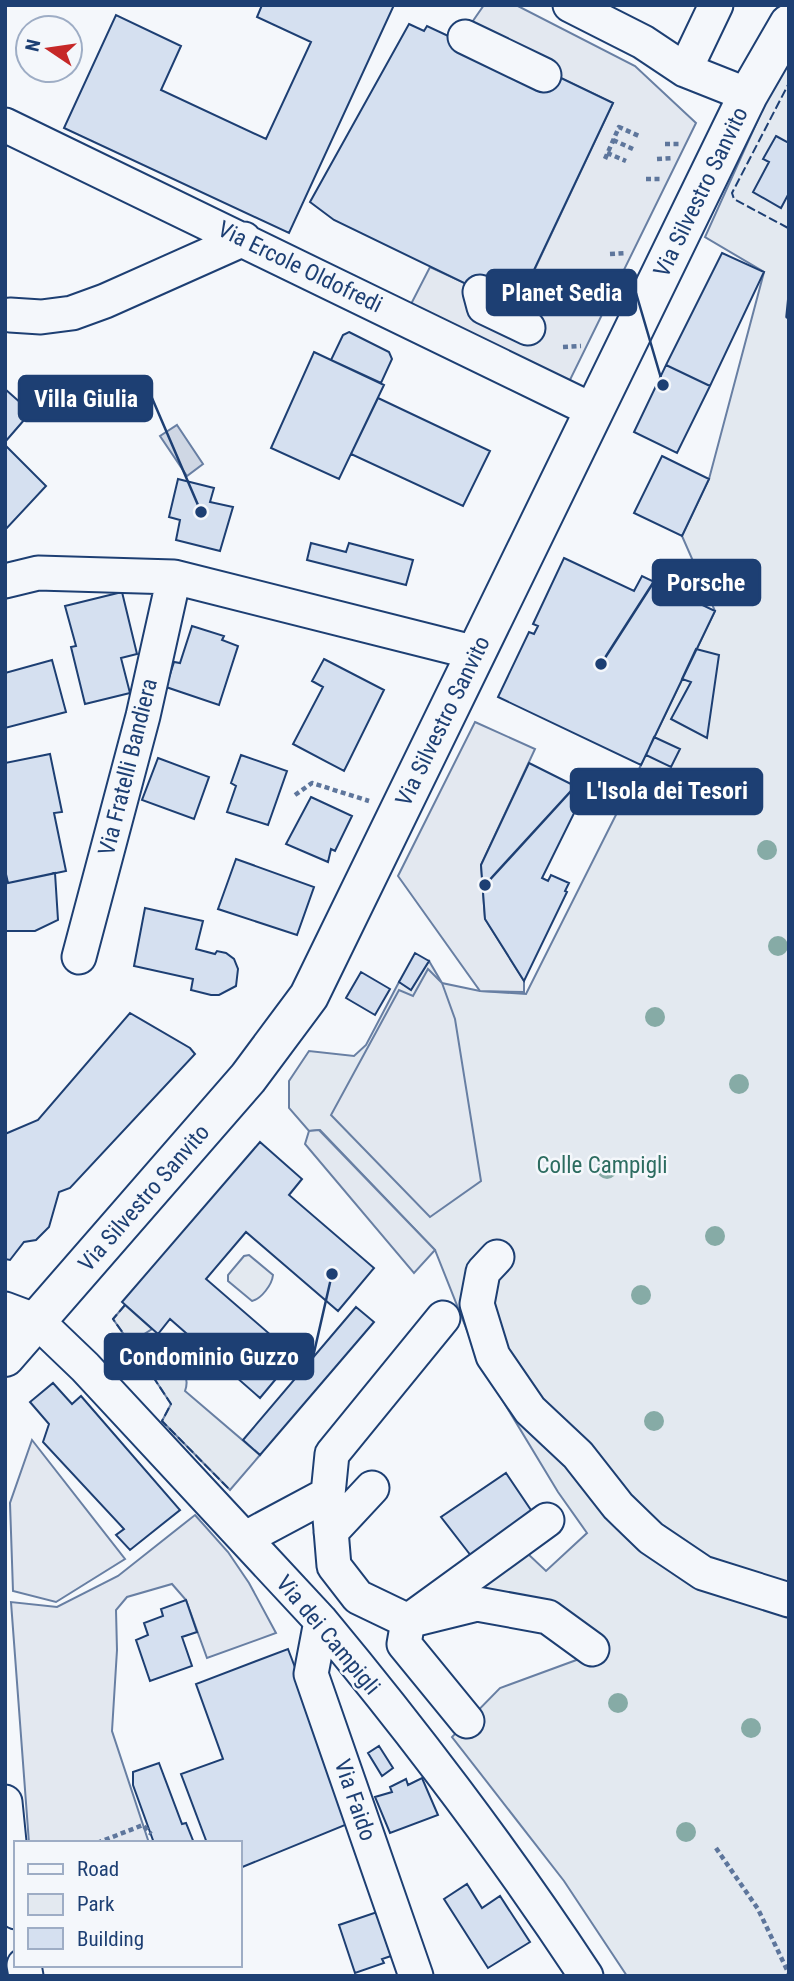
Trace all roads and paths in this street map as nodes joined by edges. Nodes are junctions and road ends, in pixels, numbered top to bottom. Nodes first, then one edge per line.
1 (570, 5) edge
2 (716, 5) edge
3 (789, 24) edge
4 (465, 37) dead end
5 (685, 70) junction
6 (544, 75) dead end
7 (748, 95) junction
8 (5, 125) edge
9 (639, 136) dead end
10 (613, 140) junction
11 (665, 144) dead end
12 (682, 144) dead end
13 (633, 149) dead end
14 (674, 158) dead end
15 (657, 159) dead end
16 (626, 161) dead end
17 (646, 179) dead end
18 (663, 179) dead end
19 (244, 239) junction
20 (627, 253) dead end
21 (610, 254) dead end
22 (480, 292) dead end
23 (10, 316) dead end
24 (528, 328) dead end
25 (563, 346) dead end
26 (581, 346) dead end
27 (594, 411) junction
28 (174, 577) junction
29 (5, 581) edge
30 (476, 653) junction
31 (295, 795) dead end
32 (377, 803) dead end
33 (79, 957) dead end
34 (497, 1257) dead end
35 (21, 1315) edge
36 (443, 1318) dead end
37 (5, 1357) edge
38 (372, 1488) dead end
39 (328, 1494) junction
40 (547, 1520) dead end
41 (257, 1532) dead end
42 (331, 1532) junction
43 (789, 1600) edge
44 (321, 1621) junction
45 (408, 1621) junction
46 (593, 1649) dead end
47 (467, 1721) dead end
48 (5, 1802) edge
49 (151, 1834) dead end
50 (101, 1841) edge
51 (716, 1848) dead end
52 (14, 1892) edge
53 (789, 1974) edge
54 (416, 1976) edge
55 (586, 1976) edge

1 - 5 street
2 - 5 street
3 - 7 main road, Via Silvestro Sanvito
4 - 6 street
5 - 7 street
7 - 27 main road, Via Silvestro Sanvito
8 - 19 street, Via Ercole Oldofredi
9 - 10 path
10 - 13 path
10 - 16 path
11 - 12 path
14 - 15 path
17 - 18 path
19 - 23 street
19 - 27 street, Via Ercole Oldofredi
20 - 21 path
22 - 24 street
25 - 26 path
27 - 30 main road, Via Silvestro Sanvito
28 - 29 street
28 - 30 street
28 - 33 street, Via Fratelli Bandiera
30 - 35 main road, Via Silvestro Sanvito
31 - 32 path
34 - 43 street
35 - 37 main road, Via Silvestro Sanvito
35 - 44 street, Via dei Campigli
36 - 39 street
38 - 42 street
39 - 41 street
39 - 42 street
40 - 45 street
42 - 45 street
44 - 54 street, Via Faido
44 - 55 street, Via dei Campigli
45 - 46 street
45 - 47 street
48 - 52 street
49 - 50 path
51 - 53 path

